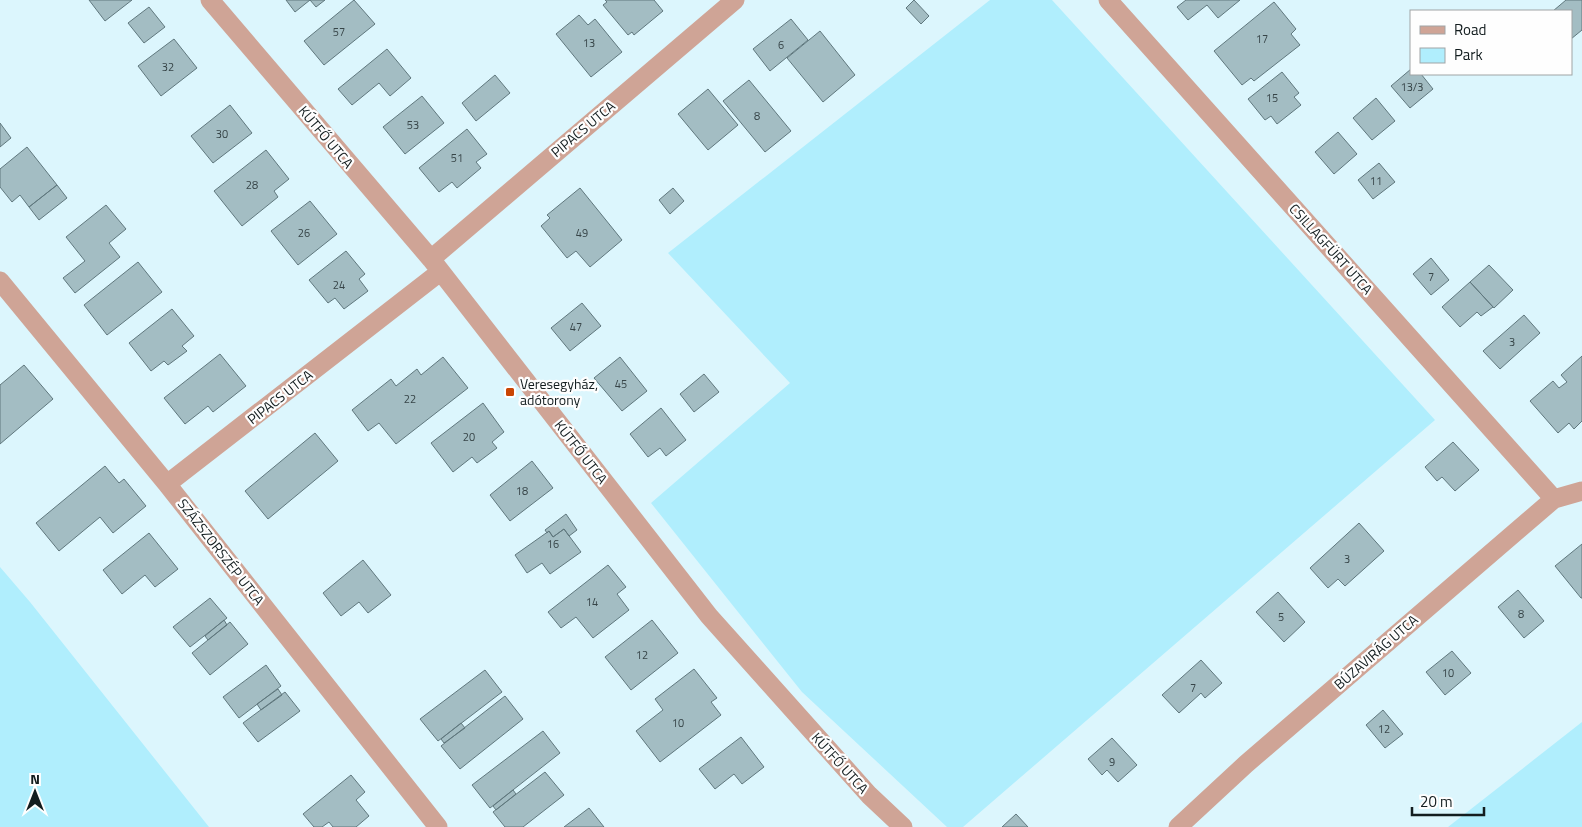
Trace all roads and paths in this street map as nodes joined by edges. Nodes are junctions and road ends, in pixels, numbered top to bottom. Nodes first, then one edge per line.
1 (210, 0) edge
2 (735, 0) edge
3 (1108, 0) edge
4 (436, 266) junction
5 (0, 281) edge
6 (167, 484) junction
7 (1582, 492) edge
8 (1554, 499) junction
9 (438, 827) edge
10 (903, 827) edge
11 (1178, 827) edge

1 - 4 street, KÚTFŐ UTCA
2 - 4 street, PIPACS UTCA
3 - 8 street, CSILLAGFÜRT UTCA
4 - 6 street, PIPACS UTCA
4 - 10 street, KÚTFŐ UTCA
5 - 6 street, SZÁZSZORSZÉP UTCA
6 - 9 street, SZÁZSZORSZÉP UTCA
7 - 8 street, BÚZAVIRÁG UTCA
8 - 11 street, BÚZAVIRÁG UTCA

